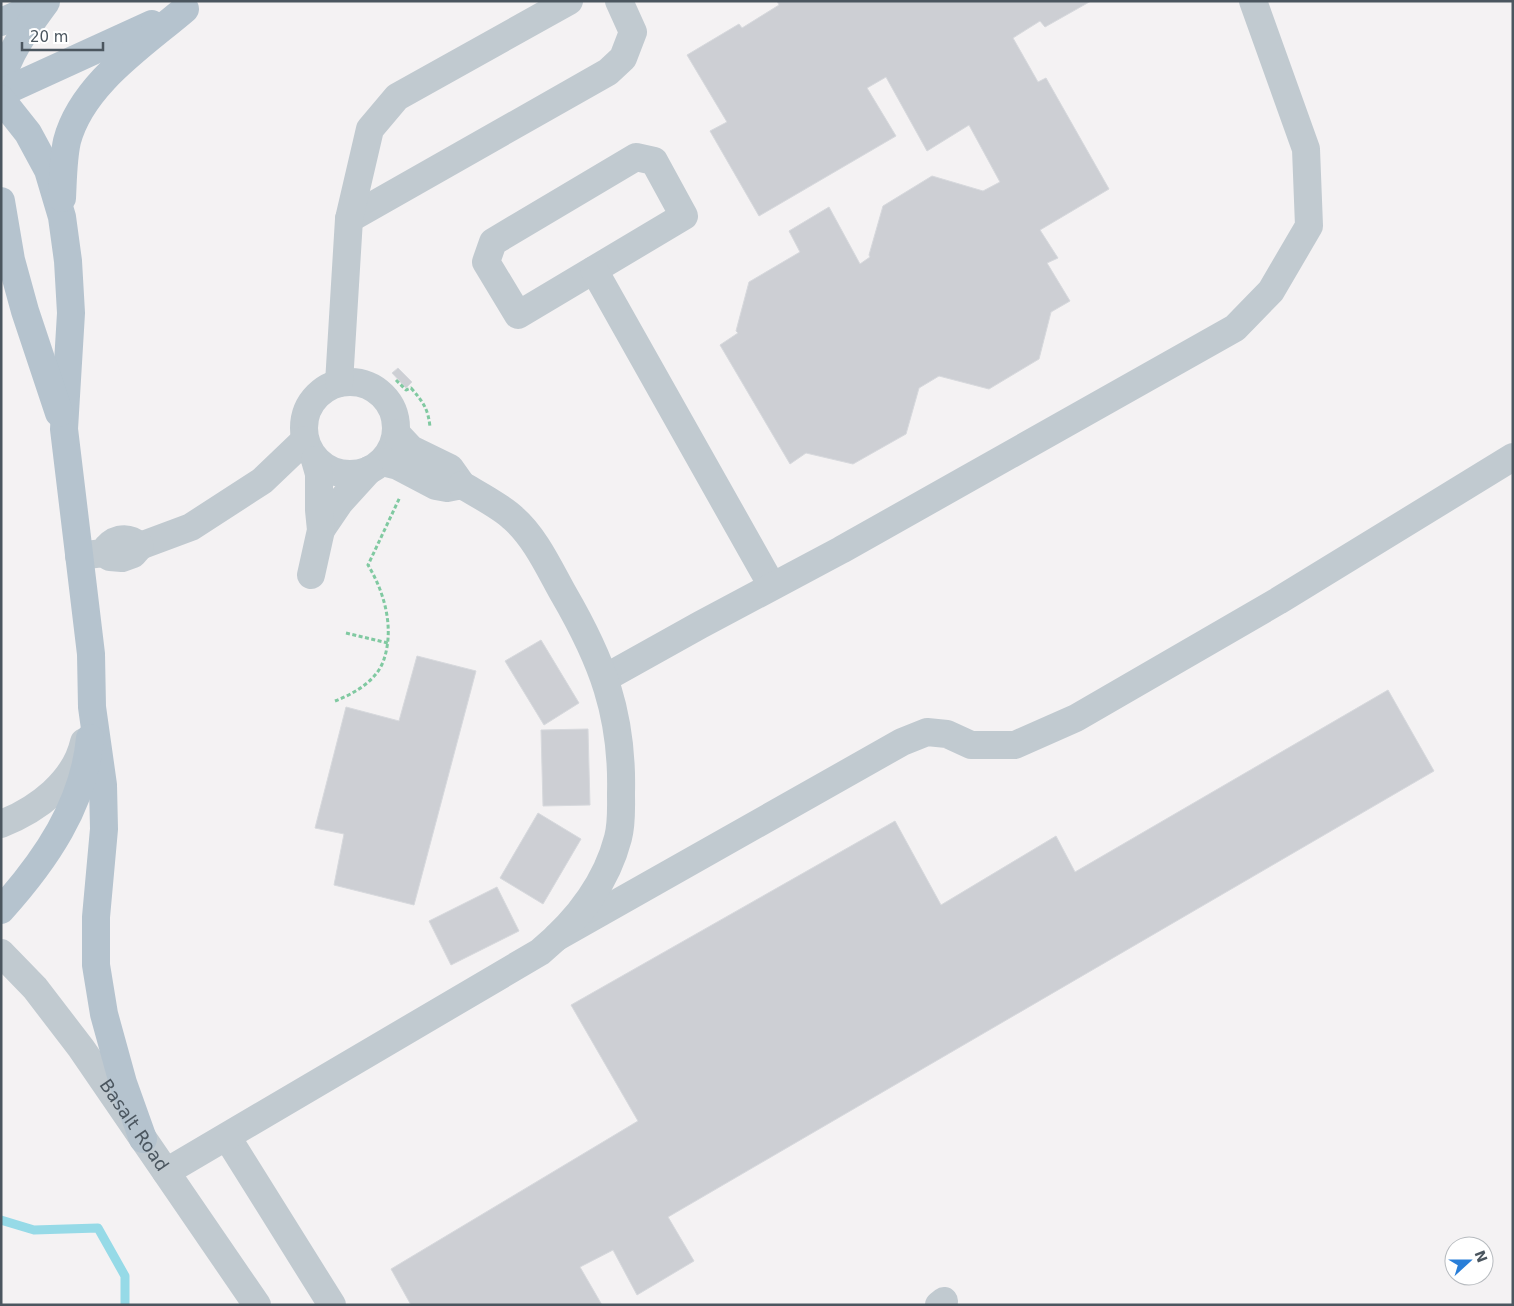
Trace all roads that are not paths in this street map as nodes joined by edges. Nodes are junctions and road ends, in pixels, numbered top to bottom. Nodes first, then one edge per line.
1 (569, 1) edge
2 (618, 1) edge
3 (1253, 1) edge
4 (47, 2) edge
5 (194, 5) edge
6 (1, 22) edge
7 (1, 82) edge
8 (1, 94) edge
9 (1, 99) edge
10 (1, 201) edge
11 (62, 217) junction
12 (349, 219) junction
13 (594, 270) junction
14 (1, 292) edge
15 (41, 360) junction
16 (339, 383) junction
17 (64, 429) junction
18 (396, 433) junction
19 (310, 450) junction
20 (1513, 458) edge
21 (375, 466) junction
22 (462, 485) junction
23 (321, 530) junction
24 (91, 555) junction
25 (311, 575) dead end
26 (772, 586) junction
27 (605, 678) junction
28 (92, 707) junction
29 (1, 824) edge
30 (1, 910) edge
31 (558, 937) junction
32 (1, 953) edge
33 (227, 1137) junction
34 (143, 1138) junction
35 (166, 1172) junction
36 (257, 1305) edge
37 (332, 1305) edge

1 - 12 street
2 - 12 street
3 - 26 street
4 - 6 main road
4 - 7 main road
5 - 8 main road
5 - 11 main road
9 - 11 main road
10 - 15 main road
11 - 17 main road
12 - 16 street
13 - 13 street
13 - 26 street
14 - 15 main road
15 - 17 main road
16 - 18 street
16 - 19 street
17 - 24 main road
18 - 21 street
18 - 22 street
19 - 21 street
19 - 23 street
19 - 24 street
20 - 31 street
21 - 22 street
21 - 23 street
22 - 27 street
23 - 25 street
24 - 28 main road
26 - 27 street
27 - 31 street
28 - 29 street
28 - 30 main road
28 - 34 main road
31 - 33 street
32 - 34 street, Basalt Road
33 - 35 street
33 - 37 street
34 - 35 street, Basalt Road
35 - 36 street, Basalt Road

